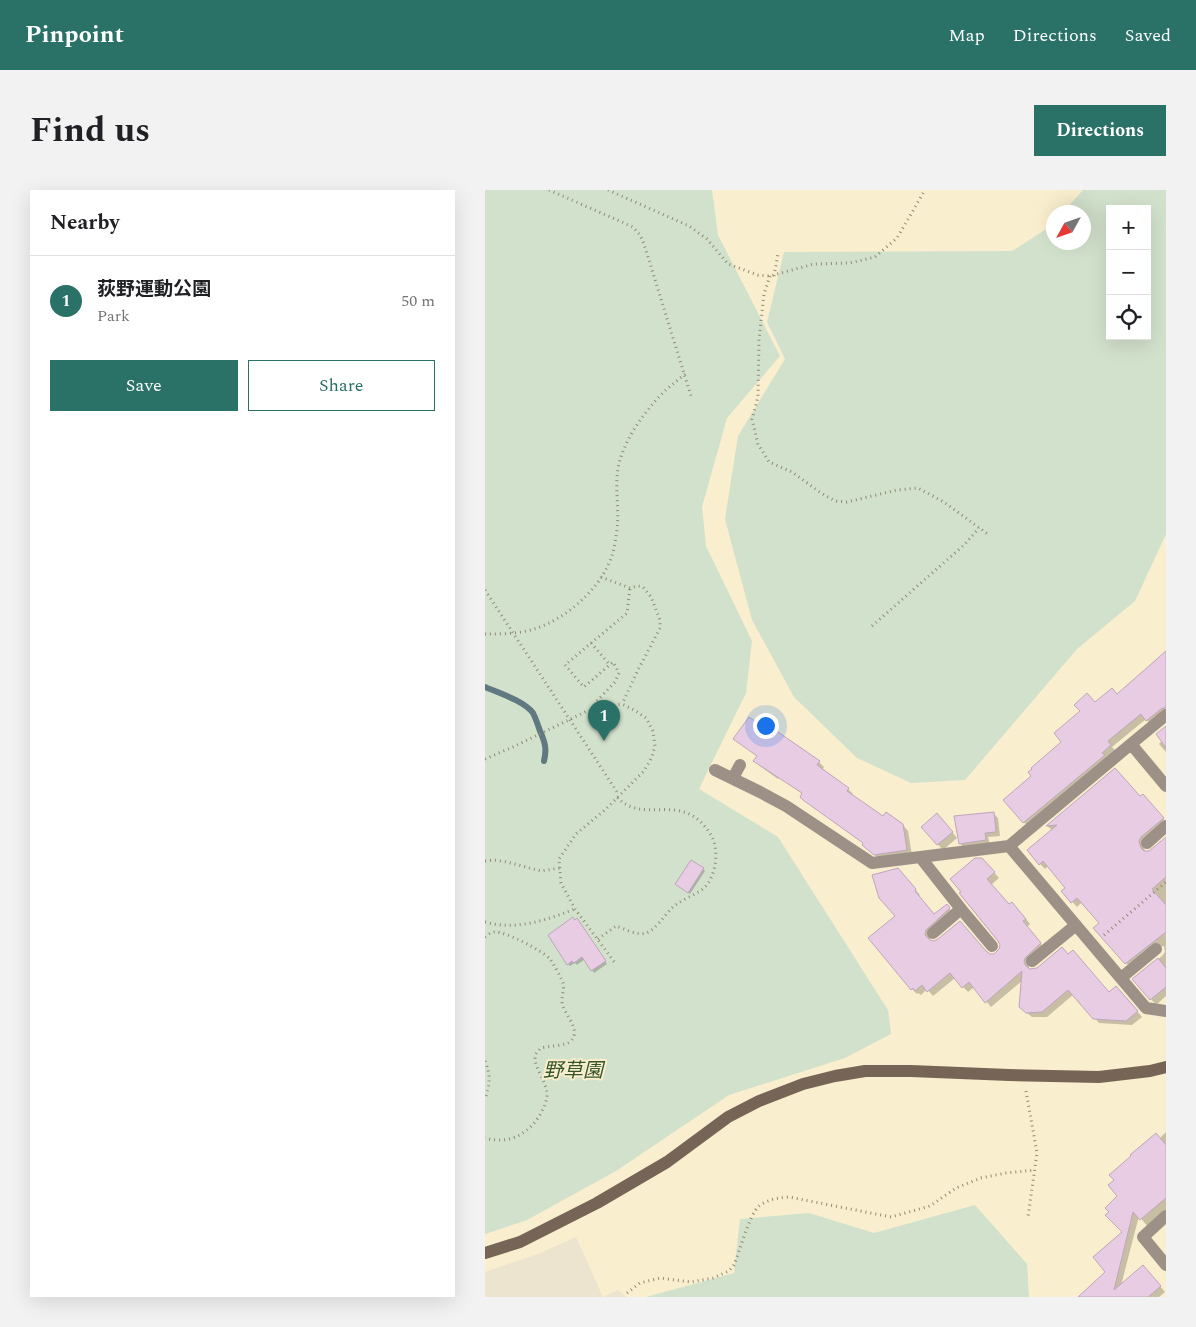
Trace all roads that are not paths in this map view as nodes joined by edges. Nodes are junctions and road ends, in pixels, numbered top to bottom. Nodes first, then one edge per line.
1 (1166, 715) edge
2 (1131, 744) junction
3 (741, 765) dead end
4 (715, 770) dead end
5 (733, 778) junction
6 (1166, 786) edge
7 (1166, 826) edge
8 (1147, 843) dead end
9 (1009, 846) junction
10 (921, 858) junction
11 (961, 910) junction
12 (1076, 925) junction
13 (933, 933) dead end
14 (992, 946) dead end
15 (1155, 949) dead end
16 (1032, 961) dead end
17 (1121, 978) junction
18 (1166, 1011) edge
19 (1166, 1067) edge
20 (1166, 1216) edge
21 (485, 1253) edge
22 (1166, 1265) edge

1 - 2 street
2 - 6 street
2 - 9 street
3 - 5 street
4 - 5 street
5 - 10 street
7 - 8 street
9 - 10 street
9 - 12 street
10 - 11 street
11 - 13 street
11 - 14 street
12 - 16 street
12 - 17 street
15 - 17 street
17 - 18 street
19 - 21 street
20 - 22 street

